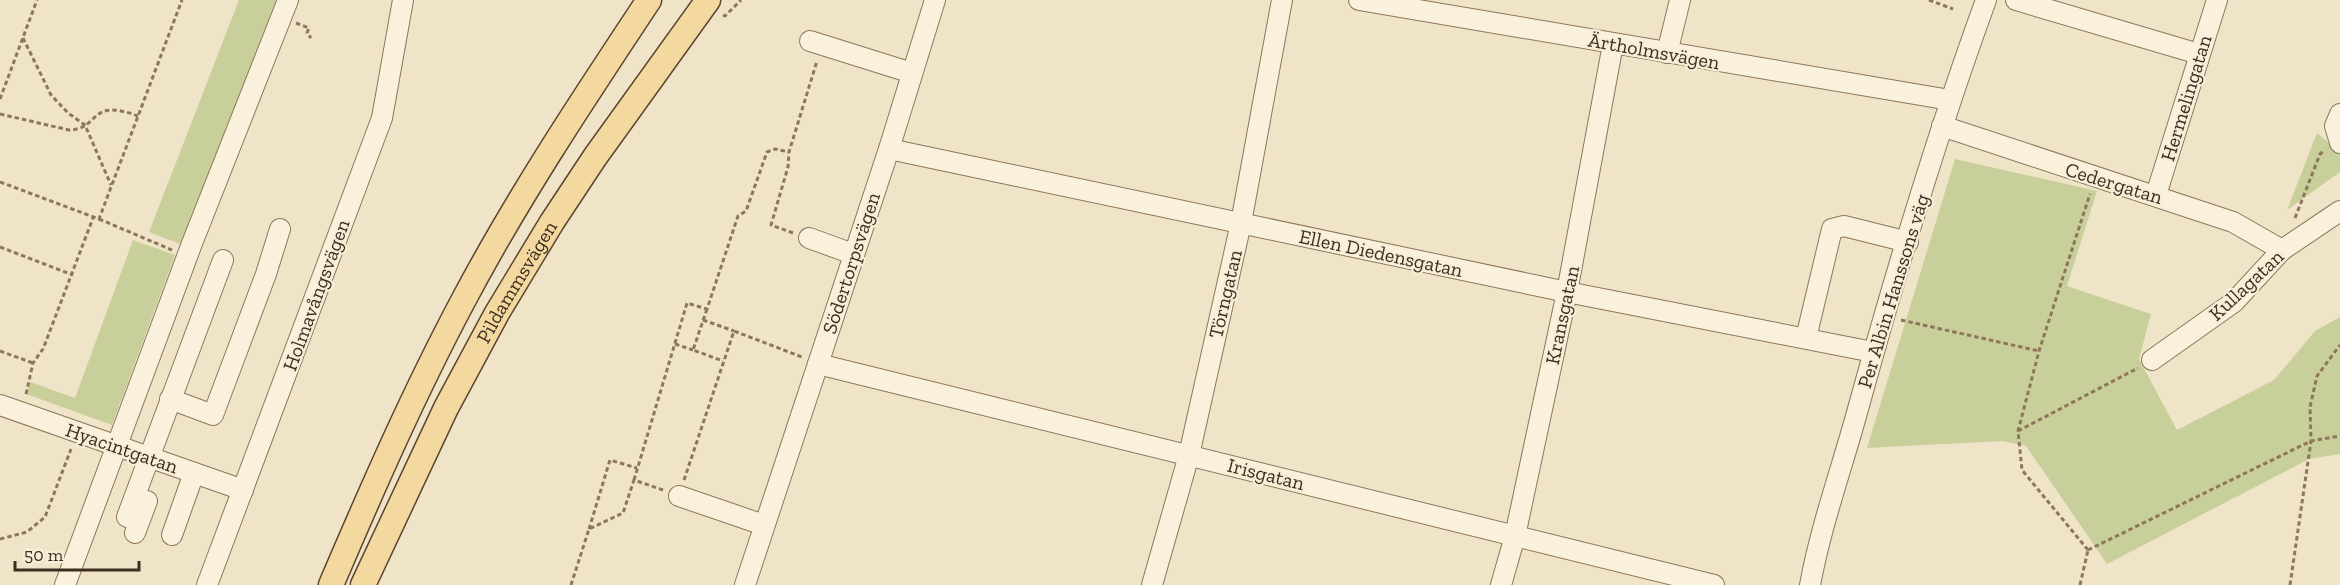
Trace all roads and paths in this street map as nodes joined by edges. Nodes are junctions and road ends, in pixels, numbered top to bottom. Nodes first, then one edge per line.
1 (37, 0) edge
2 (182, 0) edge
3 (288, 0) edge
4 (404, 0) edge
5 (649, 0) edge
6 (708, 0) edge
7 (934, 0) edge
8 (1282, 0) edge
9 (1359, 0) edge
10 (1680, 0) edge
11 (1929, 0) edge
12 (1986, 0) edge
13 (2016, 0) edge
14 (2217, 0) edge
15 (1461, 9) edge
16 (1953, 9) dead end
17 (294, 22) dead end
18 (23, 38) junction
19 (311, 38) dead end
20 (816, 43) joint
21 (1613, 44) junction
22 (1667, 53) junction
23 (2199, 54) junction
24 (912, 73) junction
25 (0, 99) edge
26 (1950, 100) junction
27 (0, 114) edge
28 (2340, 114) edge
29 (138, 116) junction
30 (85, 125) junction
31 (1942, 126) junction
32 (2339, 141) edge
33 (889, 149) junction
34 (789, 152) junction
35 (2095, 178) junction
36 (0, 182) edge
37 (111, 185) junction
38 (2156, 195) junction
39 (2340, 211) edge
40 (93, 218) junction
41 (99, 219) junction
42 (1241, 223) junction
43 (280, 229) dead end
44 (809, 238) joint
45 (1908, 242) junction
46 (0, 247) edge
47 (2282, 250) junction
48 (853, 254) junction
49 (188, 256) junction
50 (223, 260) dead end
51 (73, 275) junction
52 (1567, 292) junction
53 (707, 309) junction
54 (703, 320) junction
55 (1900, 320) dead end
56 (734, 331) junction
57 (1806, 338) junction
58 (675, 344) junction
59 (2340, 345) edge
60 (693, 350) junction
61 (0, 351) edge
62 (2039, 351) junction
63 (1873, 352) junction
64 (2152, 360) joint
65 (724, 361) junction
66 (811, 361) junction
67 (33, 363) junction
68 (26, 394) dead end
69 (170, 399) junction
70 (0, 405) edge
71 (2018, 431) junction
72 (2340, 436) edge
73 (74, 441) dead end
74 (2311, 441) junction
75 (117, 447) junction
76 (1189, 455) junction
77 (154, 460) junction
78 (637, 468) junction
79 (194, 473) junction
80 (634, 480) junction
81 (243, 490) junction
82 (679, 496) junction
83 (131, 525) dead end
84 (765, 525) junction
85 (589, 529) junction
86 (172, 535) dead end
87 (1515, 536) junction
88 (0, 538) edge
89 (2088, 549) junction
90 (749, 584) edge
91 (65, 585) edge
92 (207, 585) edge
93 (331, 585) edge
94 (363, 585) edge
95 (571, 585) edge
96 (1152, 585) edge
97 (1501, 585) edge
98 (1714, 585) edge
99 (1810, 585) edge
100 (2080, 585) edge
101 (2290, 585) edge

1 - 18 path
2 - 29 path
3 - 49 street
4 - 81 street, Holmavångsvägen
5 - 93 main road, Pildammsvägen
6 - 94 main road, Pildammsvägen
7 - 24 street, Södertorpsvägen
8 - 42 street, Törngatan
9 - 15 street, Ärtholmsvägen
10 - 22 street
11 - 16 path
12 - 26 street, Per Albin Hanssons väg
13 - 23 street
14 - 23 street, Hermelingatan
15 - 21 street, Ärtholmsvägen
17 - 19 path
18 - 25 path
18 - 30 path
20 - 24 street
20 - 34 path
21 - 22 street, Ärtholmsvägen
21 - 52 street, Kransgatan
22 - 26 street, Ärtholmsvägen
23 - 38 street, Hermelingatan
24 - 33 street, Södertorpsvägen
26 - 31 street, Per Albin Hanssons väg
27 - 30 path
28 - 32 street
29 - 30 path
29 - 37 path
30 - 37 path
31 - 35 street, Cedergatan
31 - 45 street, Per Albin Hanssons väg
32 - 47 path
33 - 42 street, Ellen Diedensgatan
33 - 48 street, Södertorpsvägen
34 - 44 path
34 - 53 path
35 - 38 street, Cedergatan
35 - 62 path
36 - 40 path
37 - 41 path
38 - 47 street, Cedergatan
39 - 47 street, Kullagatan
40 - 41 path
40 - 51 path
41 - 49 path
42 - 52 street, Ellen Diedensgatan
42 - 76 street, Törngatan
43 - 69 street
44 - 48 street
45 - 57 street
45 - 63 street, Per Albin Hanssons väg
46 - 51 path
47 - 64 street, Kullagatan
48 - 66 street, Södertorpsvägen
49 - 75 street
50 - 69 street
51 - 67 path
52 - 57 street, Ellen Diedensgatan
52 - 87 street, Kransgatan
53 - 54 path
53 - 58 path
54 - 56 path
54 - 60 path
55 - 62 path
56 - 65 path
56 - 66 path
57 - 63 street, Ellen Diedensgatan
58 - 60 path
58 - 78 path
59 - 74 path
60 - 65 path
61 - 67 path
62 - 71 path
63 - 99 street, Per Albin Hanssons väg
64 - 71 path
65 - 82 path
66 - 76 street, Irisgatan
66 - 84 street, Södertorpsvägen
67 - 68 path
69 - 77 street
70 - 75 street, Hyacintgatan
71 - 89 path
72 - 74 path
73 - 88 path
74 - 89 path
74 - 101 path
75 - 77 street, Hyacintgatan
75 - 91 street
76 - 87 street, Irisgatan
76 - 96 street, Törngatan
77 - 79 street, Hyacintgatan
77 - 83 street
78 - 80 path
78 - 85 path
79 - 81 street, Hyacintgatan
79 - 86 street
80 - 82 path
80 - 85 path
81 - 92 street, Holmavångsvägen
82 - 84 street
84 - 90 street, Södertorpsvägen
85 - 95 path
87 - 97 street, Kransgatan
87 - 98 street, Irisgatan
89 - 100 path

